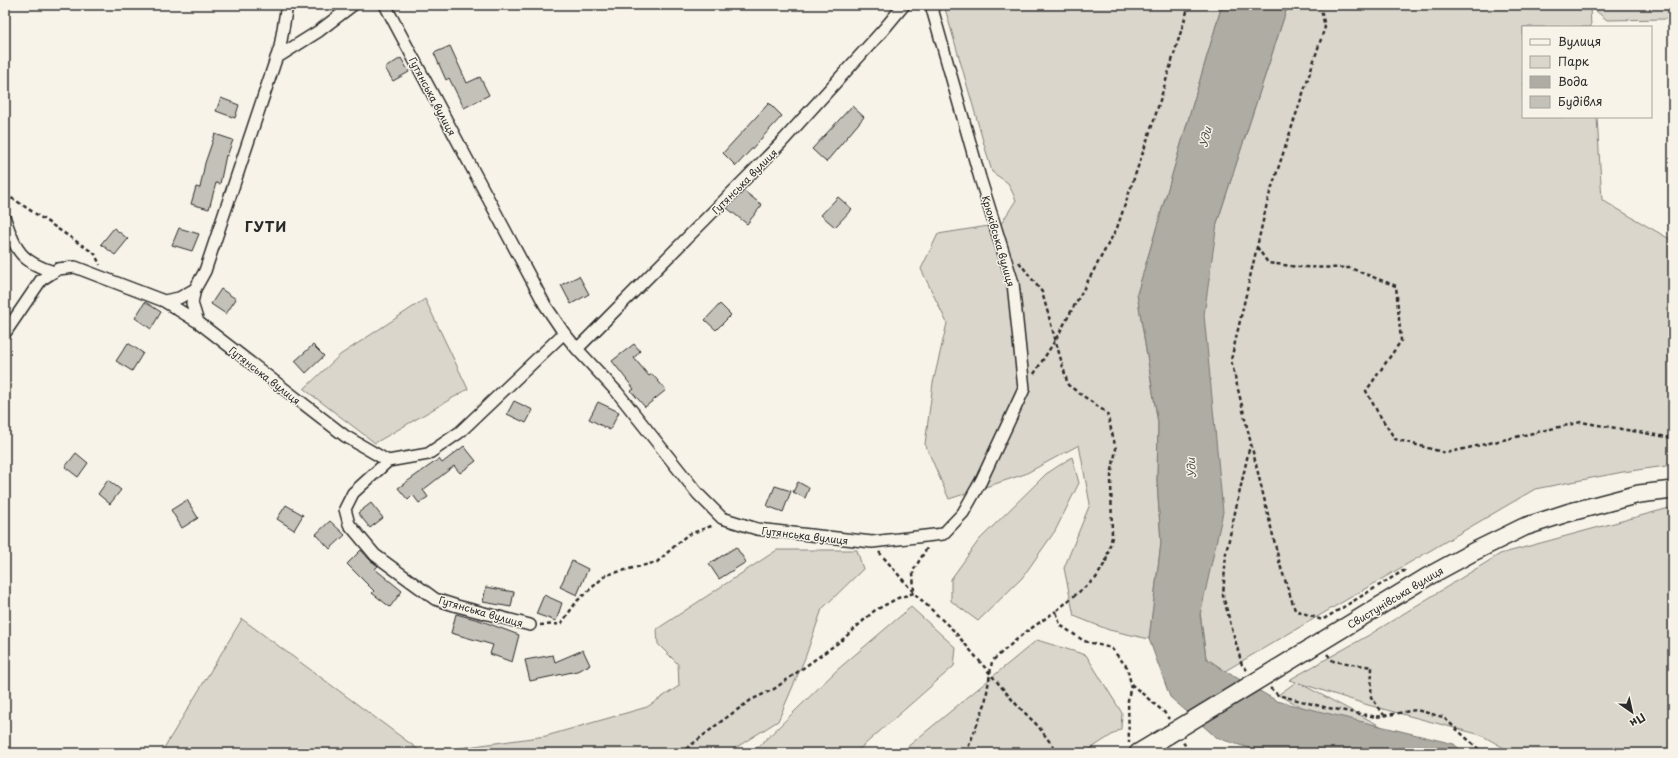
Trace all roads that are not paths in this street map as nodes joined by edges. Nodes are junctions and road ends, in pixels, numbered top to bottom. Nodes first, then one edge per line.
1 (287, 5) edge
2 (352, 5) edge
3 (385, 5) edge
4 (904, 5) edge
5 (931, 5) edge
6 (276, 58) junction
7 (5, 219) edge
8 (54, 272) junction
9 (195, 289) junction
10 (164, 301) junction
11 (198, 322) junction
12 (5, 333) edge
13 (564, 333) junction
14 (577, 349) junction
15 (388, 461) junction
16 (1673, 490) edge
17 (943, 534) joint
18 (530, 625) road end
19 (1134, 749) edge

1 - 6 street
2 - 6 street
3 - 13 street, Гутянська вулиця
4 - 14 street, Гутянська вулиця
5 - 17 street, Крюківська вулиця
6 - 9 street
7 - 8 street
8 - 10 street, Гутянська вулиця
8 - 12 street, Гутянська вулиця
9 - 10 street
9 - 11 street
10 - 11 street, Гутянська вулиця
11 - 15 street, Гутянська вулиця
13 - 14 street, Гутянська вулиця
13 - 15 street
14 - 17 street, Гутянська вулиця
15 - 18 street, Гутянська вулиця
16 - 19 main road, Свистунівська вулиця, bridge

